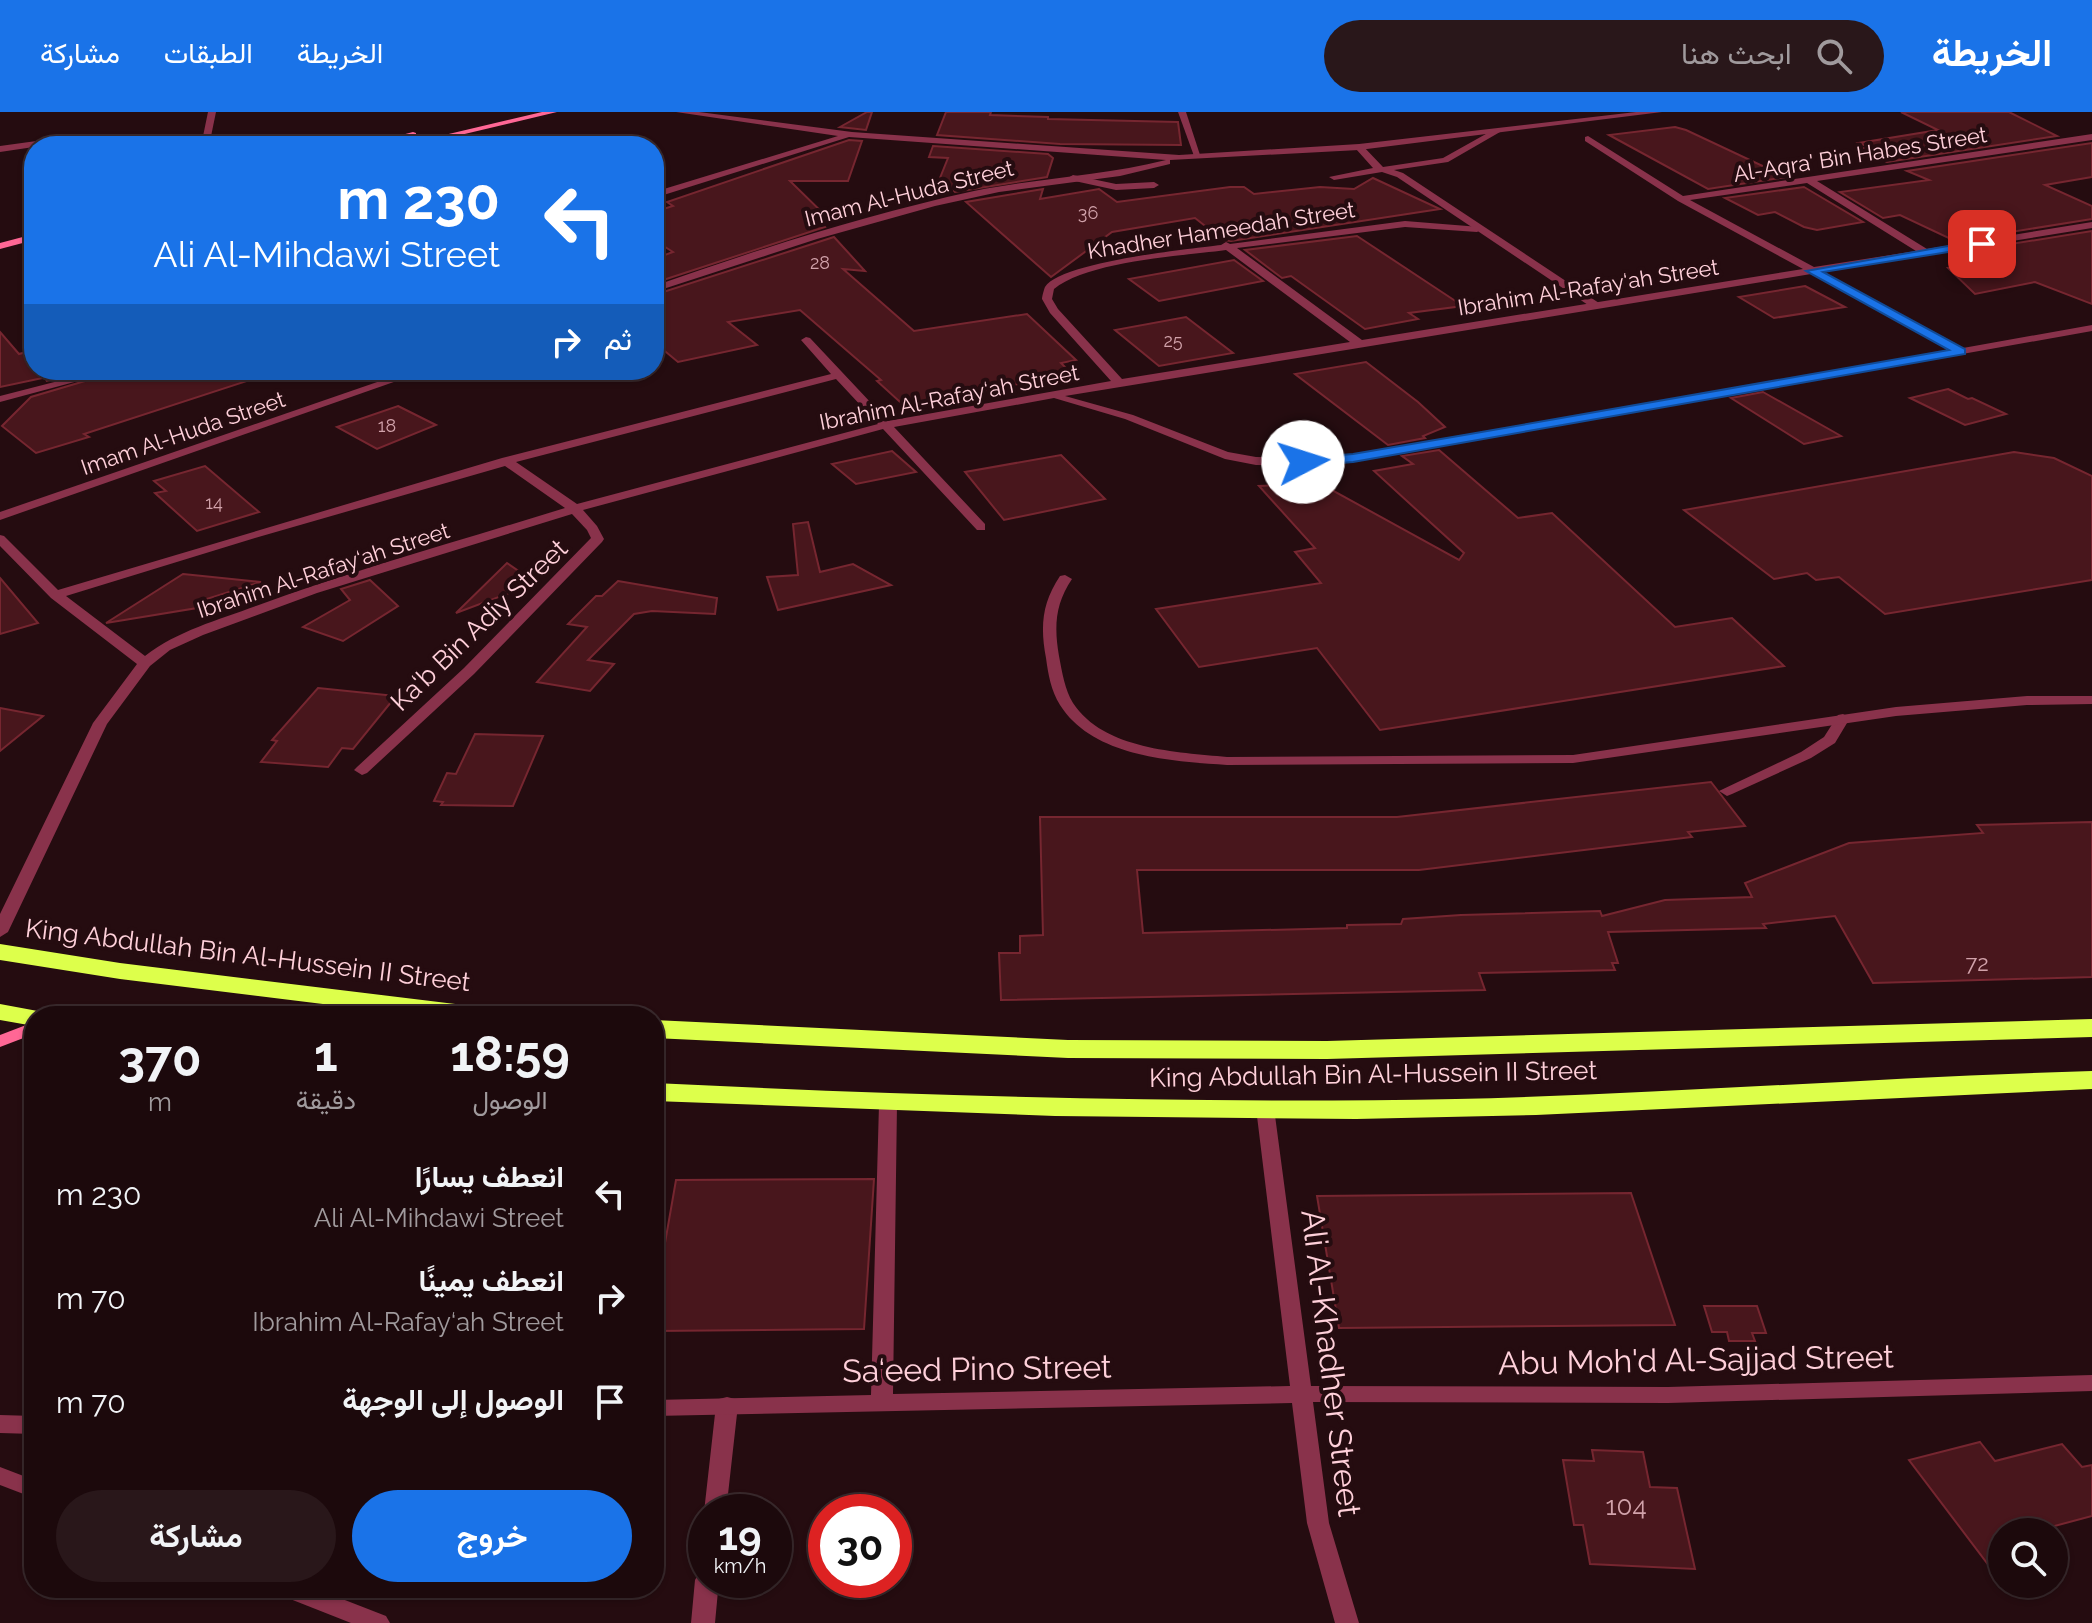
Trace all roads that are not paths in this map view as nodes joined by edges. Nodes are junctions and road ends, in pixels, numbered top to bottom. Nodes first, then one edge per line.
1 (212, 112) edge
2 (511, 112) edge
3 (553, 112) edge
4 (680, 112) edge
5 (697, 112) edge
6 (1182, 112) edge
7 (1658, 112) edge
8 (716, 117) junction
9 (1496, 132) junction
10 (852, 135) junction
11 (208, 136) edge
12 (407, 136) edge
13 (446, 136) edge
14 (2092, 137) edge
15 (1588, 139) dead end
16 (24, 146) edge
17 (1359, 147) junction
18 (0, 149) edge
19 (1198, 156) junction
20 (1179, 158) junction
21 (1377, 168) junction
22 (1334, 177) dead end
23 (1073, 178) junction
24 (1809, 180) junction
25 (1154, 185) dead end
26 (664, 192) edge
27 (1681, 199) junction
28 (2092, 225) edge
29 (1477, 229) junction
30 (24, 232) edge
31 (0, 238) edge
32 (24, 240) edge
33 (1226, 245) junction
34 (0, 246) edge
35 (1927, 253) junction
36 (1811, 271) junction
37 (664, 286) edge
38 (1595, 305) junction
39 (2092, 328) edge
40 (806, 340) dead end
41 (1361, 345) junction
42 (1961, 351) junction
43 (839, 375) junction
44 (75, 380) edge
45 (394, 380) edge
46 (1119, 383) junction
47 (1050, 397) junction
48 (0, 399) edge
49 (886, 425) junction
50 (506, 461) junction
51 (574, 509) junction
52 (0, 516) edge
53 (981, 527) dead end
54 (0, 539) edge
55 (1065, 579) dead end
56 (56, 595) junction
57 (145, 663) junction
58 (2092, 700) edge
59 (1843, 718) junction
60 (362, 770) dead end
61 (1727, 791) dead end
62 (0, 932) edge
63 (0, 952) edge
64 (406, 1006) edge
65 (0, 1012) edge
66 (24, 1016) edge
67 (2092, 1028) edge
68 (664, 1029) edge
69 (24, 1032) edge
70 (0, 1041) edge
71 (2092, 1080) edge
72 (664, 1093) edge
73 (888, 1104) junction
74 (1265, 1108) junction
75 (2092, 1383) edge
76 (1300, 1394) junction
77 (882, 1402) junction
78 (727, 1405) junction
79 (664, 1408) edge
80 (0, 1424) edge
81 (24, 1425) edge
82 (0, 1476) edge
83 (24, 1485) edge
84 (717, 1494) edge
85 (314, 1598) edge
86 (705, 1598) edge
87 (378, 1623) edge
88 (703, 1623) edge
89 (1347, 1623) edge

1 - 11 street
2 - 12 street
3 - 13 street
4 - 8 street
5 - 8 street
6 - 19 street
7 - 9 street
8 - 10 street
9 - 17 street
9 - 21 street
10 - 20 street
10 - 26 street
14 - 24 street, Al-Aqra' Bin Habes Street
15 - 27 street
16 - 18 street
17 - 19 street
17 - 21 street
19 - 20 street
20 - 23 street, Imam Al-Huda Street
21 - 22 street
21 - 29 street
23 - 25 street
23 - 37 street, Imam Al-Huda Street
24 - 27 street, Al-Aqra' Bin Habes Street
24 - 35 street
27 - 36 street
28 - 35 street, Ibrahim Al-Rafay‘ah Street
29 - 33 street, Khadher Hameedah Street
29 - 38 street
30 - 31 street
32 - 34 street
33 - 41 street
33 - 46 street, Khadher Hameedah Street
35 - 36 street, Ibrahim Al-Rafay‘ah Street
36 - 38 street, Ibrahim Al-Rafay‘ah Street
36 - 42 street
38 - 41 street, Ibrahim Al-Rafay‘ah Street
39 - 42 street
40 - 43 street
41 - 46 street, Ibrahim Al-Rafay‘ah Street
42 - 47 street
43 - 49 street
43 - 50 street
44 - 48 street
45 - 52 street, Imam Al-Huda Street
46 - 47 street, Ibrahim Al-Rafay‘ah Street
47 - 49 street, Ibrahim Al-Rafay‘ah Street
49 - 51 street, Ibrahim Al-Rafay‘ah Street
49 - 53 street
50 - 51 street, Ka‘b Bin Adiy Street
50 - 56 street
51 - 57 street, Ibrahim Al-Rafay‘ah Street
51 - 60 street, Ka‘b Bin Adiy Street
54 - 56 street
55 - 59 street
56 - 57 street
57 - 62 street, Ibrahim Al-Rafay‘ah Street
58 - 59 street
59 - 61 street
63 - 64 highway, King Abdullah Bin Al-Hussein II Street
65 - 66 highway
67 - 68 highway, King Abdullah Bin Al-Hussein II Street
69 - 70 street
71 - 74 highway, King Abdullah Bin Al-Hussein II Street
72 - 73 highway, King Abdullah Bin Al-Hussein II Street
73 - 74 highway, King Abdullah Bin Al-Hussein II Street
73 - 77 street
74 - 76 street, Ali Al-Khadher Street
75 - 76 street, Abu Moh'd Al-Sajjad Street
76 - 77 street, Sa‘eed Pino Street
76 - 89 street, Ali Al-Khadher Street
77 - 78 street, Sa‘eed Pino Street
78 - 79 street, Sa‘eed Pino Street
78 - 84 street
80 - 81 street
82 - 83 street
85 - 87 street
86 - 88 street

